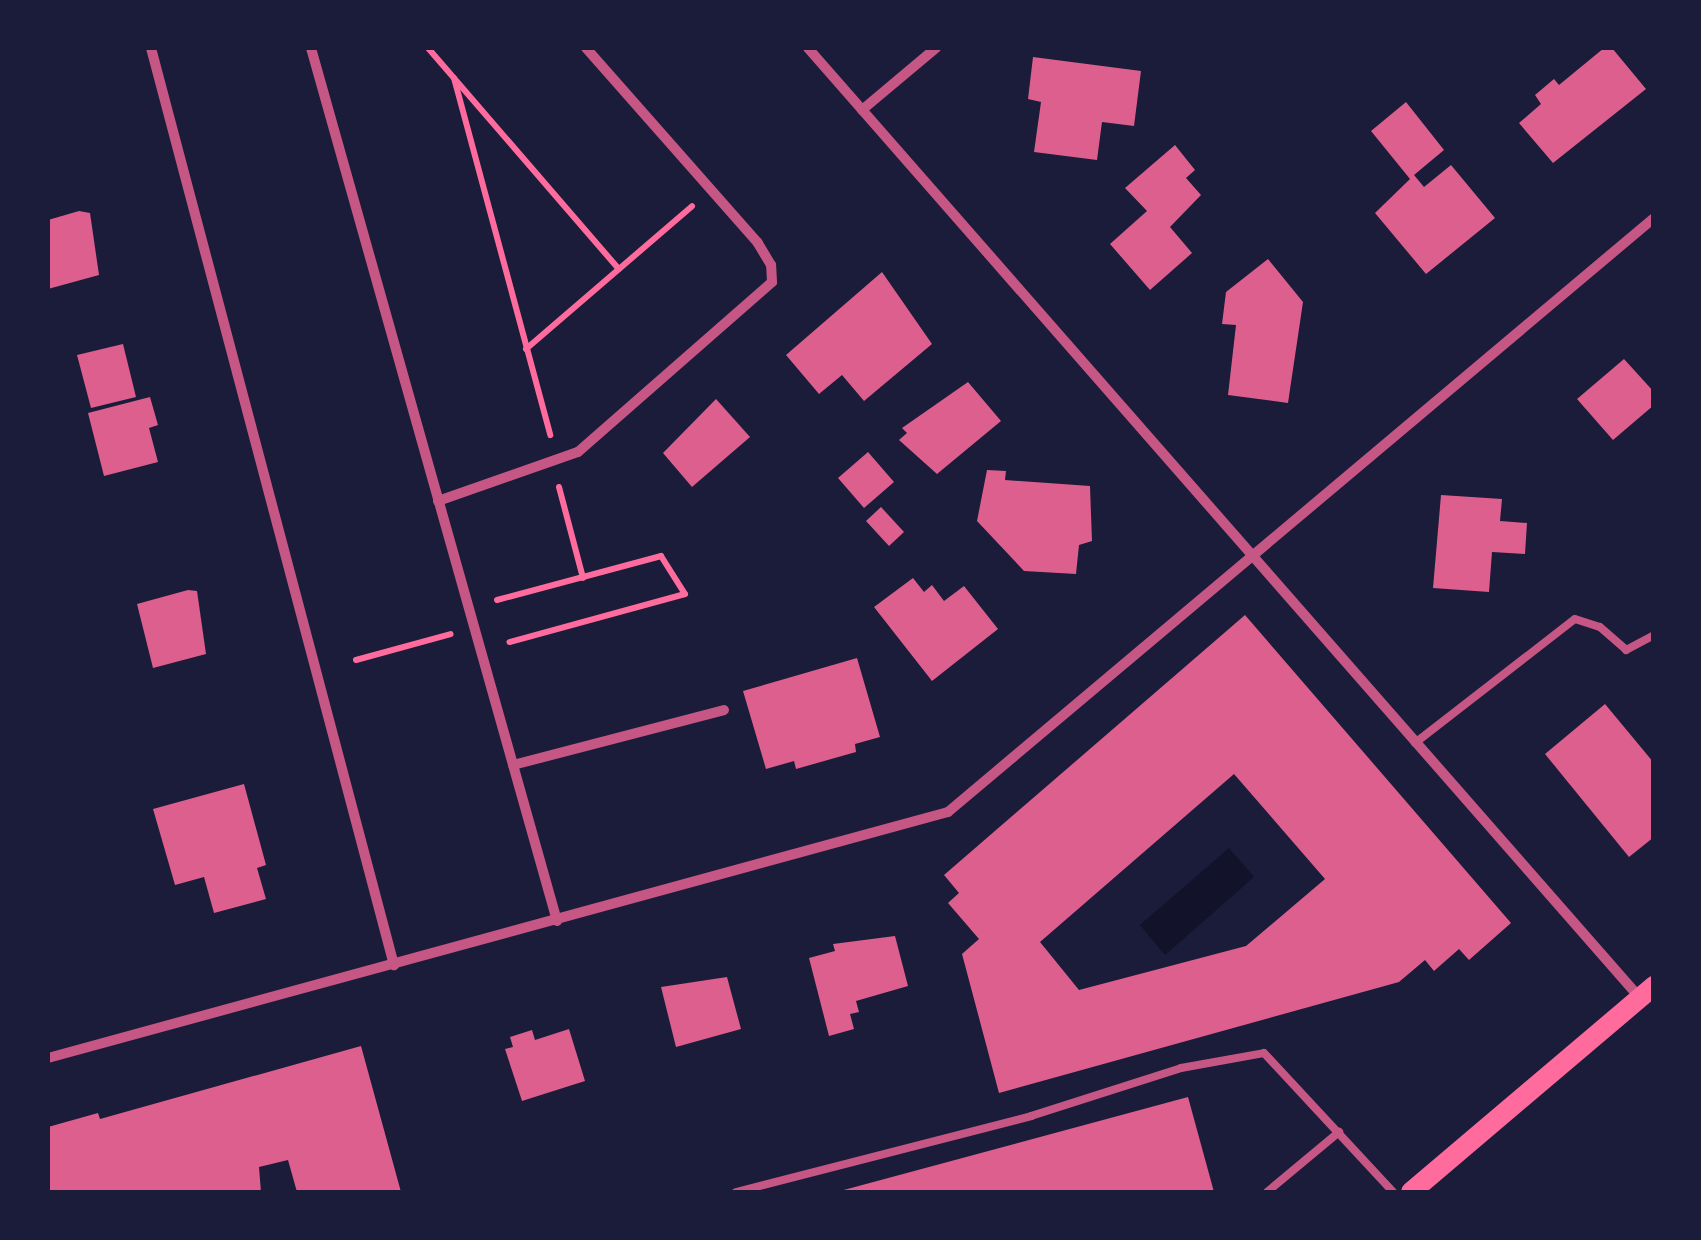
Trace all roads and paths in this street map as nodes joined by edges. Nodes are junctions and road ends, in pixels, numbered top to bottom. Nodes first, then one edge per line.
1 (151, 48) edge
2 (312, 48) edge
3 (428, 48) edge
4 (586, 48) edge
5 (808, 48) edge
6 (936, 48) edge
7 (454, 78) junction
8 (862, 110) junction
9 (694, 204) dead end
10 (1654, 218) edge
11 (619, 269) junction
12 (526, 348) junction
13 (555, 463) junction
14 (438, 501) junction
15 (1252, 552) junction
16 (583, 578) junction
17 (497, 600) dead end
18 (474, 628) junction
19 (1654, 635) edge
20 (509, 642) dead end
21 (356, 660) dead end
22 (724, 710) dead end
23 (1415, 743) junction
24 (512, 765) junction
25 (558, 921) junction
26 (394, 965) junction
27 (1646, 992) edge
28 (48, 1058) edge
29 (1338, 1132) junction
30 (736, 1192) edge
31 (1267, 1192) edge
32 (1393, 1192) edge
33 (1412, 1192) edge

1 - 26 street
2 - 14 street
3 - 7 path
4 - 13 street
5 - 8 street
6 - 8 street
7 - 11 path
7 - 12 path
8 - 15 street
9 - 11 path
10 - 15 street
11 - 12 path
12 - 13 path
13 - 14 street
13 - 16 path
14 - 18 street
15 - 23 street
15 - 25 street
16 - 17 path
16 - 20 path
18 - 21 path
18 - 24 street
19 - 23 lane
22 - 24 street
23 - 27 street
24 - 25 street
25 - 26 street
26 - 28 street
27 - 33 main road
29 - 30 lane
29 - 31 lane
29 - 32 lane

